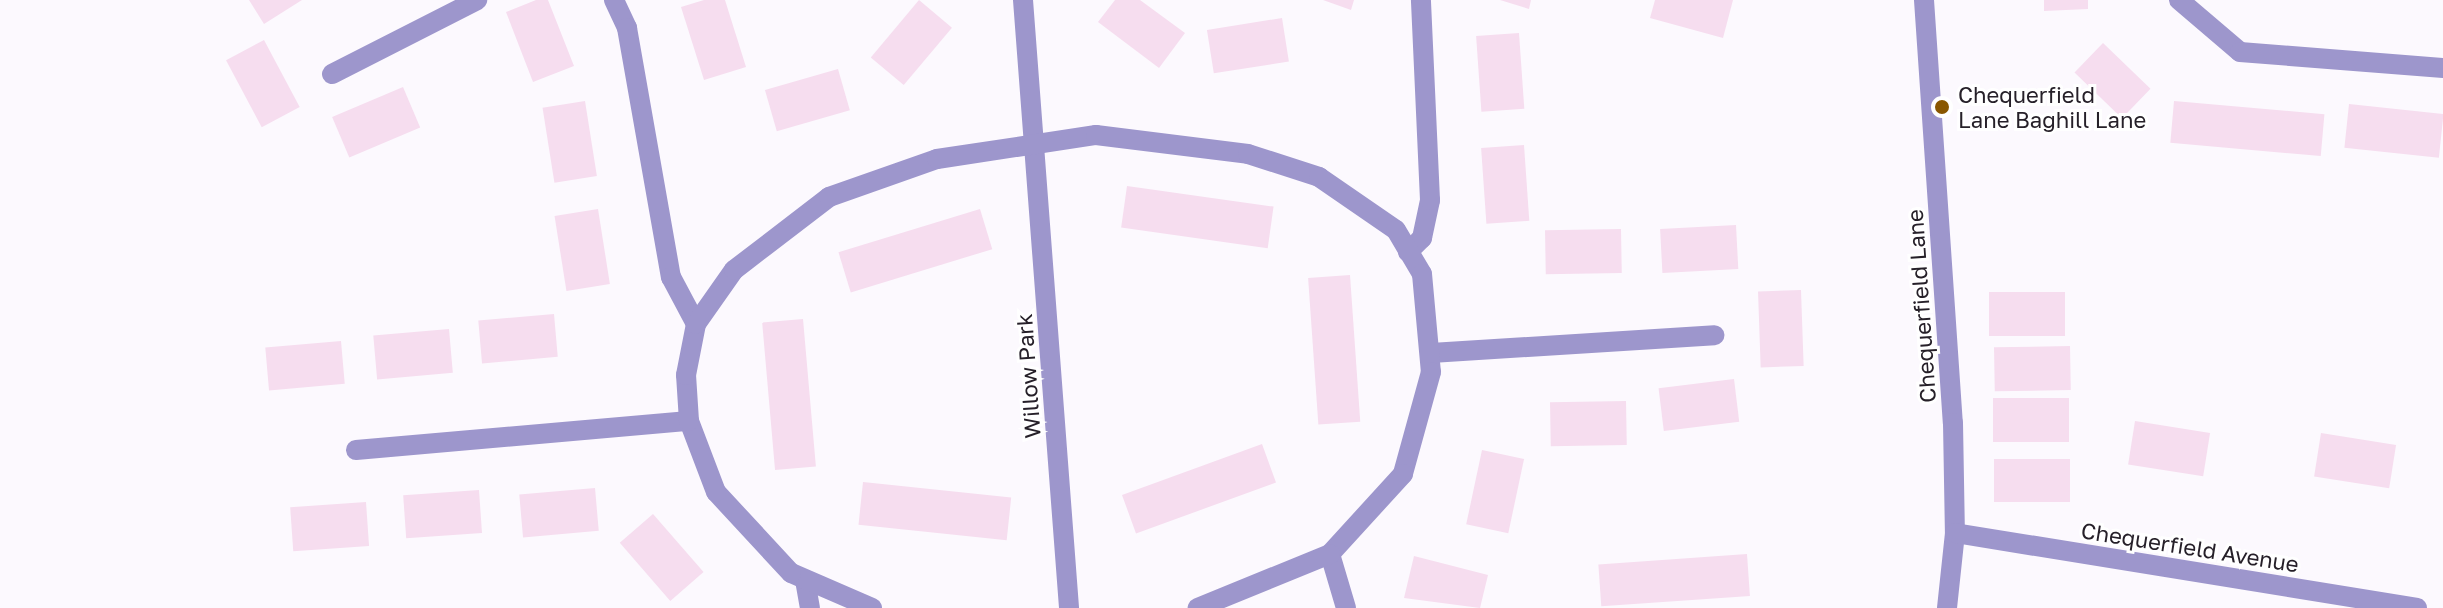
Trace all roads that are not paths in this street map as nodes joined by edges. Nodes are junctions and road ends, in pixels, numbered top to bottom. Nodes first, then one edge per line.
1 (477, 0) edge
2 (614, 0) edge
3 (1023, 0) edge
4 (1421, 0) edge
5 (1924, 0) edge
6 (2179, 0) edge
7 (2443, 68) edge
8 (332, 74) dead end
9 (1036, 140) junction
10 (1408, 252) junction
11 (696, 324) junction
12 (1714, 335) dead end
13 (1431, 353) junction
14 (689, 421) junction
15 (356, 450) dead end
16 (1955, 533) junction
17 (1330, 554) junction
18 (805, 580) junction
19 (2410, 607) edge
20 (810, 608) edge
21 (872, 608) edge
22 (1069, 608) edge
23 (1201, 608) edge
24 (1346, 608) edge
25 (1947, 608) edge

1 - 8 street
2 - 11 street
3 - 9 street, Willow Park
4 - 10 street
5 - 16 street, Chequerfield Lane
6 - 7 street
9 - 10 street
9 - 11 street
9 - 22 street, Willow Park
10 - 13 street
11 - 14 street
12 - 13 street
13 - 17 street
14 - 15 street
14 - 18 street
16 - 19 street, Chequerfield Avenue
16 - 25 street, Chequerfield Lane
17 - 23 street
17 - 24 street
18 - 20 street
18 - 21 street

